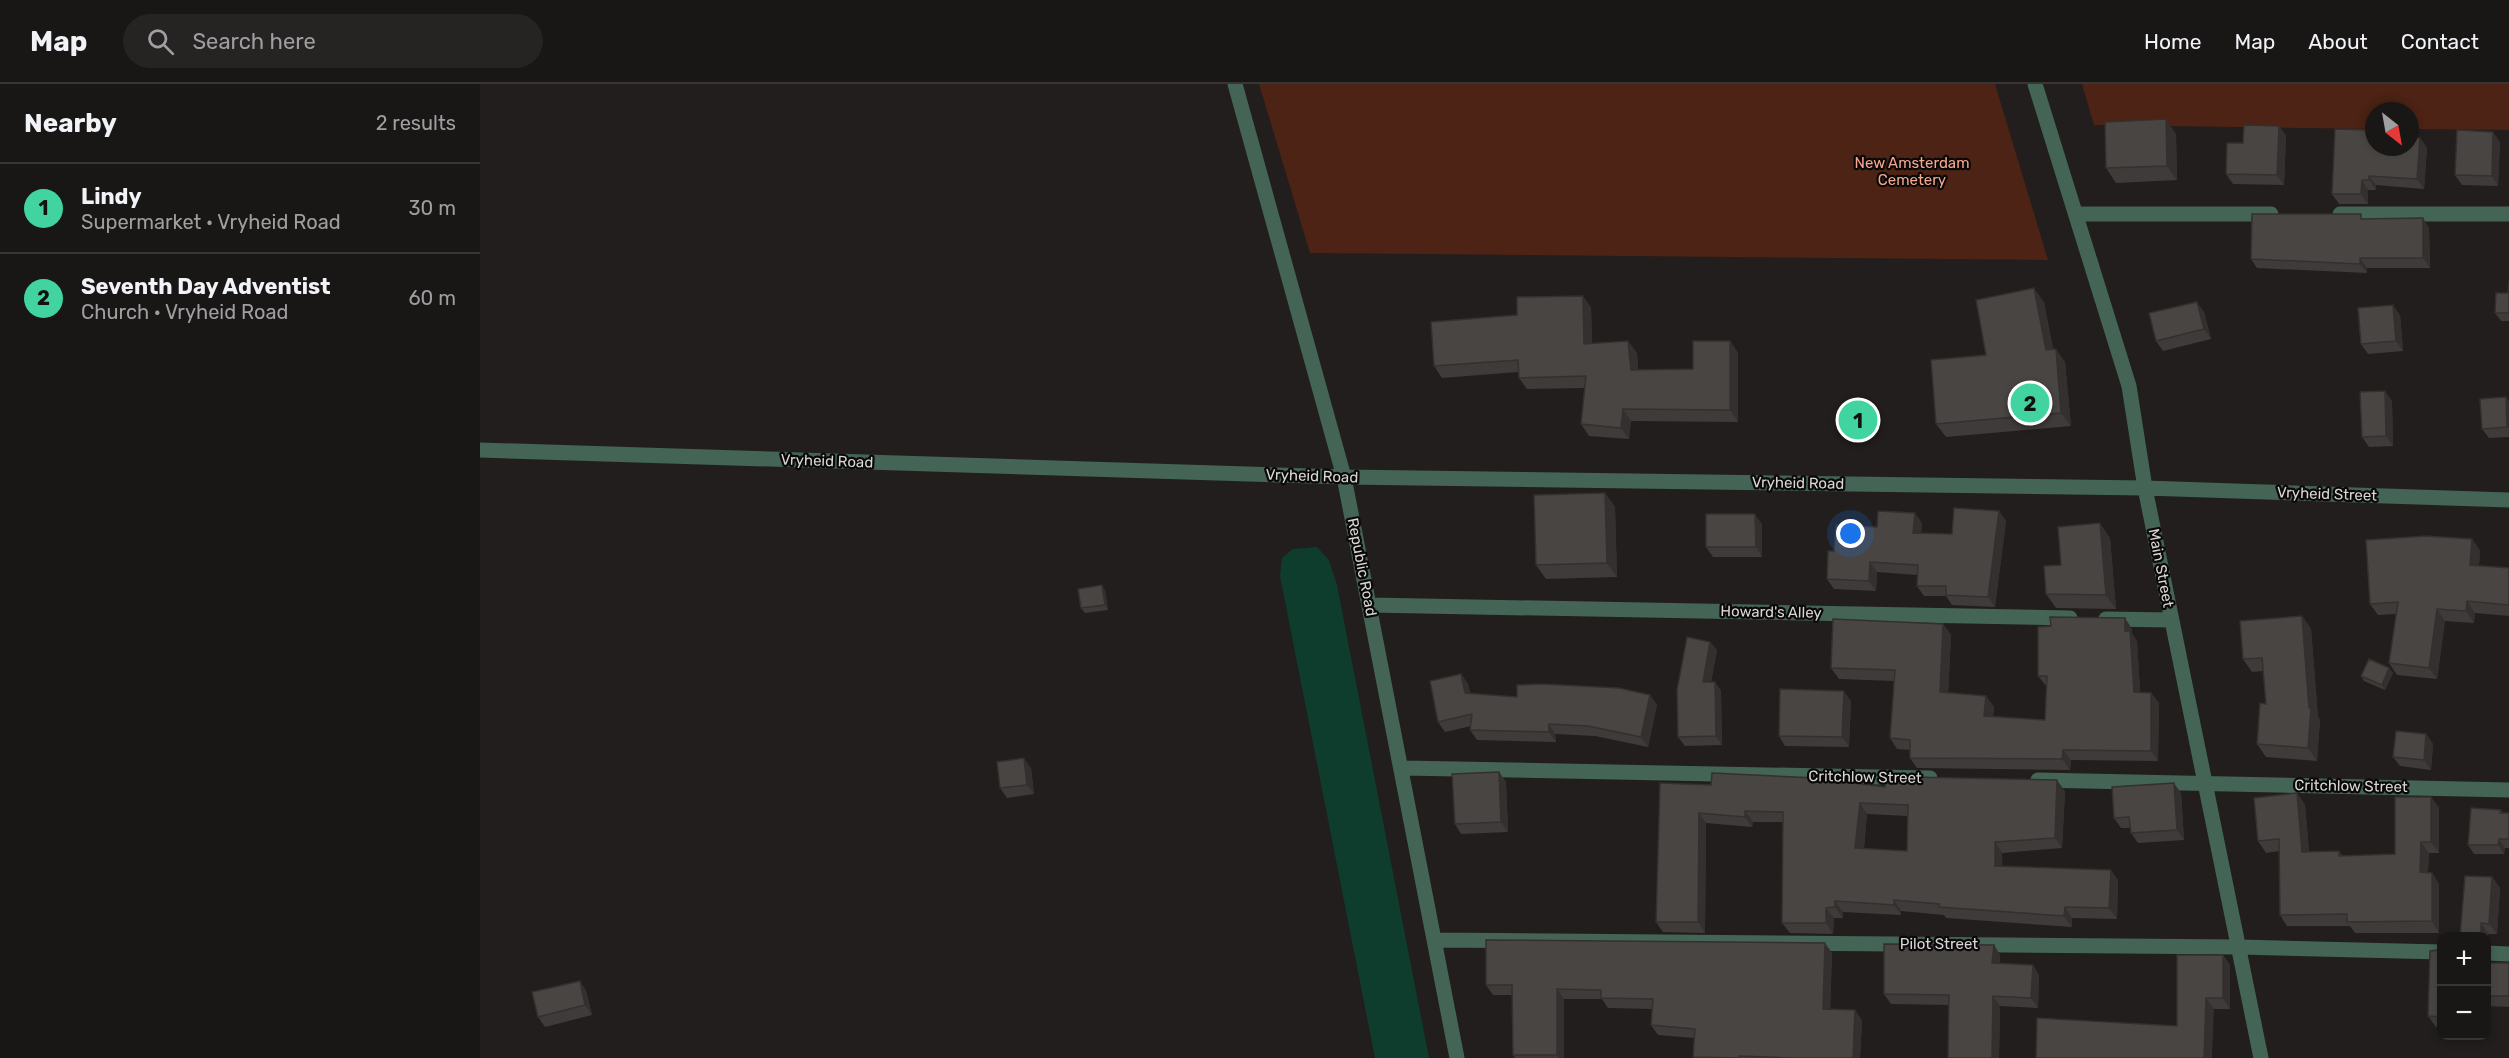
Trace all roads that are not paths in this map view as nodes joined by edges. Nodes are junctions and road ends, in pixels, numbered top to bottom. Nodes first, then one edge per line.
1 (1234, 84) edge
2 (2035, 84) edge
3 (2076, 214) junction
4 (2287, 214) edge
5 (2322, 214) edge
6 (2509, 214) edge
7 (480, 450) edge
8 (1344, 477) junction
9 (2145, 488) junction
10 (2509, 500) edge
11 (1370, 605) junction
12 (2172, 620) junction
13 (1402, 768) junction
14 (1942, 778) edge
15 (2026, 780) edge
16 (2205, 783) junction
17 (2509, 790) edge
18 (1436, 940) junction
19 (2239, 946) junction
20 (2437, 952) edge
21 (2491, 953) edge
22 (2509, 954) edge
23 (1457, 1058) edge
24 (2261, 1058) edge

1 - 8 street, Republic Road
2 - 3 street, Main Street
3 - 4 street
3 - 9 street, Main Street
5 - 6 street
7 - 8 street, Vryheid Road
8 - 9 street, Vryheid Road
8 - 11 street, Republic Road
9 - 10 street, Vryheid Street
9 - 12 street, Main Street
11 - 12 street, Howard's Alley
11 - 13 street, Republic Road
12 - 16 street, Main Street
13 - 14 street, Critchlow Street
13 - 18 street, Republic Road
15 - 16 street, Critchlow Street
16 - 17 street, Critchlow Street
16 - 19 street, Main Street
18 - 19 street, Pilot Street
18 - 23 street, Republic Road
19 - 20 street, Pilot Street
19 - 24 street, Main Street
21 - 22 street

